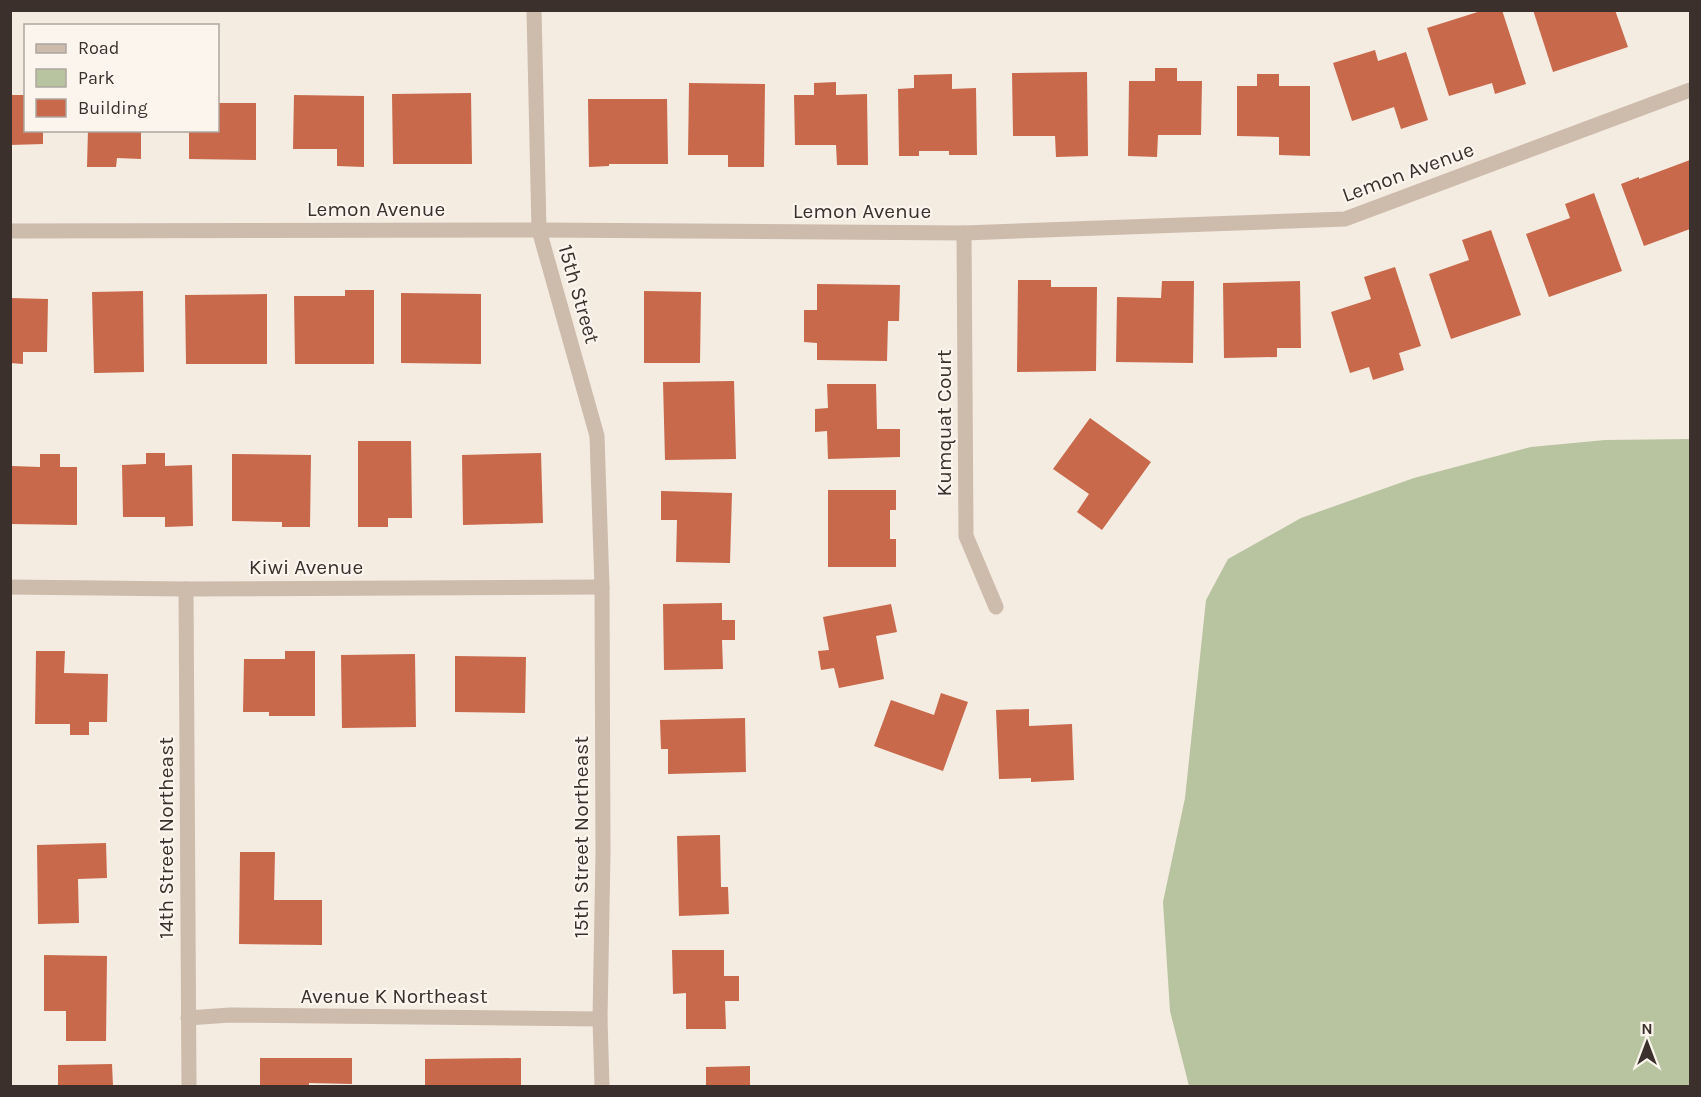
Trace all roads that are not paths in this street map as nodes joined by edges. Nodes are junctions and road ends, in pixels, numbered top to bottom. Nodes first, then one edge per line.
1 (534, 10) edge
2 (1690, 90) edge
3 (539, 230) junction
4 (10, 231) edge
5 (964, 233) junction
6 (602, 587) junction
7 (10, 588) edge
8 (186, 589) junction
9 (996, 607) dead end
10 (188, 1018) junction
11 (600, 1019) junction
12 (189, 1086) edge
13 (602, 1086) edge

1 - 3 street, 15th Street
2 - 5 street, Lemon Avenue
3 - 4 street, Lemon Avenue
3 - 5 street, Lemon Avenue
3 - 6 street, 15th Street
5 - 9 street, Kumquat Court
6 - 8 street, Kiwi Avenue
6 - 11 street, 15th Street Northeast
7 - 8 street, Kiwi Avenue
8 - 10 street, 14th Street Northeast
10 - 11 street, Avenue K Northeast
10 - 12 street, 14th Street Northeast
11 - 13 street, 15th Street Northeast

